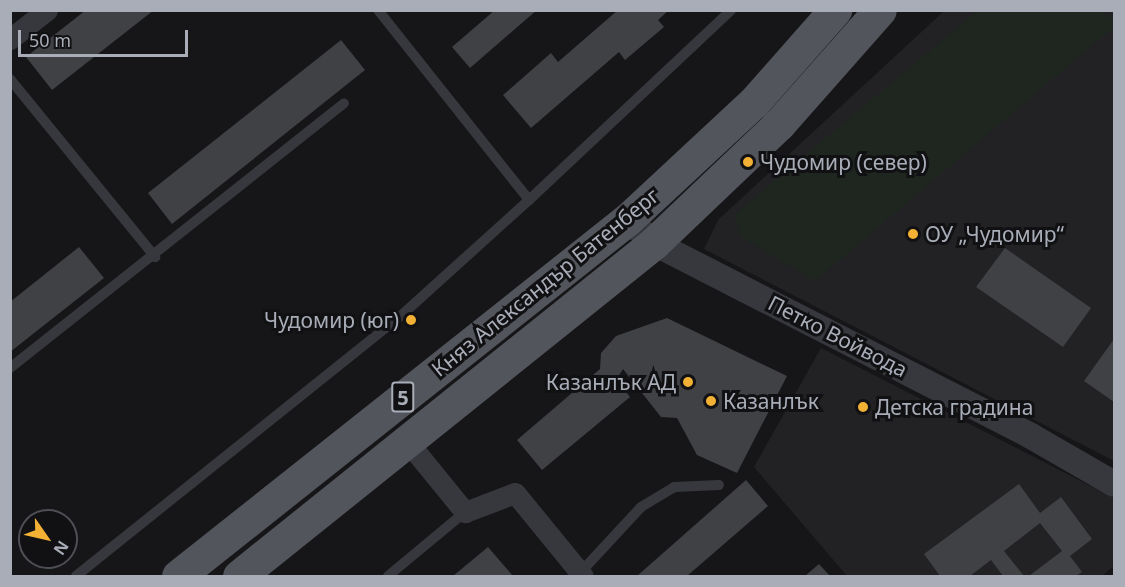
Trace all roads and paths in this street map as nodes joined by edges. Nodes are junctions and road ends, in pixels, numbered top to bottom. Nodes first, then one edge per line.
1 (46, 10) edge
2 (378, 10) edge
3 (731, 10) edge
4 (834, 10) edge
5 (880, 10) edge
6 (10, 39) edge
7 (10, 79) edge
8 (344, 103) dead end
9 (529, 200) junction
10 (628, 219) junction
11 (654, 243) junction
12 (155, 257) junction
13 (10, 368) edge
14 (407, 441) junction
15 (1114, 484) edge
16 (719, 485) dead end
17 (465, 512) junction
18 (580, 575) edge
19 (76, 576) edge
20 (178, 576) edge
21 (239, 576) edge
22 (388, 576) edge

1 - 6 street
2 - 9 lane
3 - 9 lane
4 - 10 main road, Княз Александър Батенберг / 5
5 - 11 main road, Княз Александър Батенберг / 5
7 - 12 lane
8 - 12 lane
9 - 19 lane
10 - 11 street, Петко Войвода
10 - 20 main road, Княз Александър Батенберг / 5
11 - 14 main road, Княз Александър Батенберг / 5
11 - 15 street, Петко Войвода
12 - 13 lane
14 - 17 street
14 - 21 main road, Княз Александър Батенберг / 5
16 - 18 lane
17 - 18 street
17 - 22 lane

